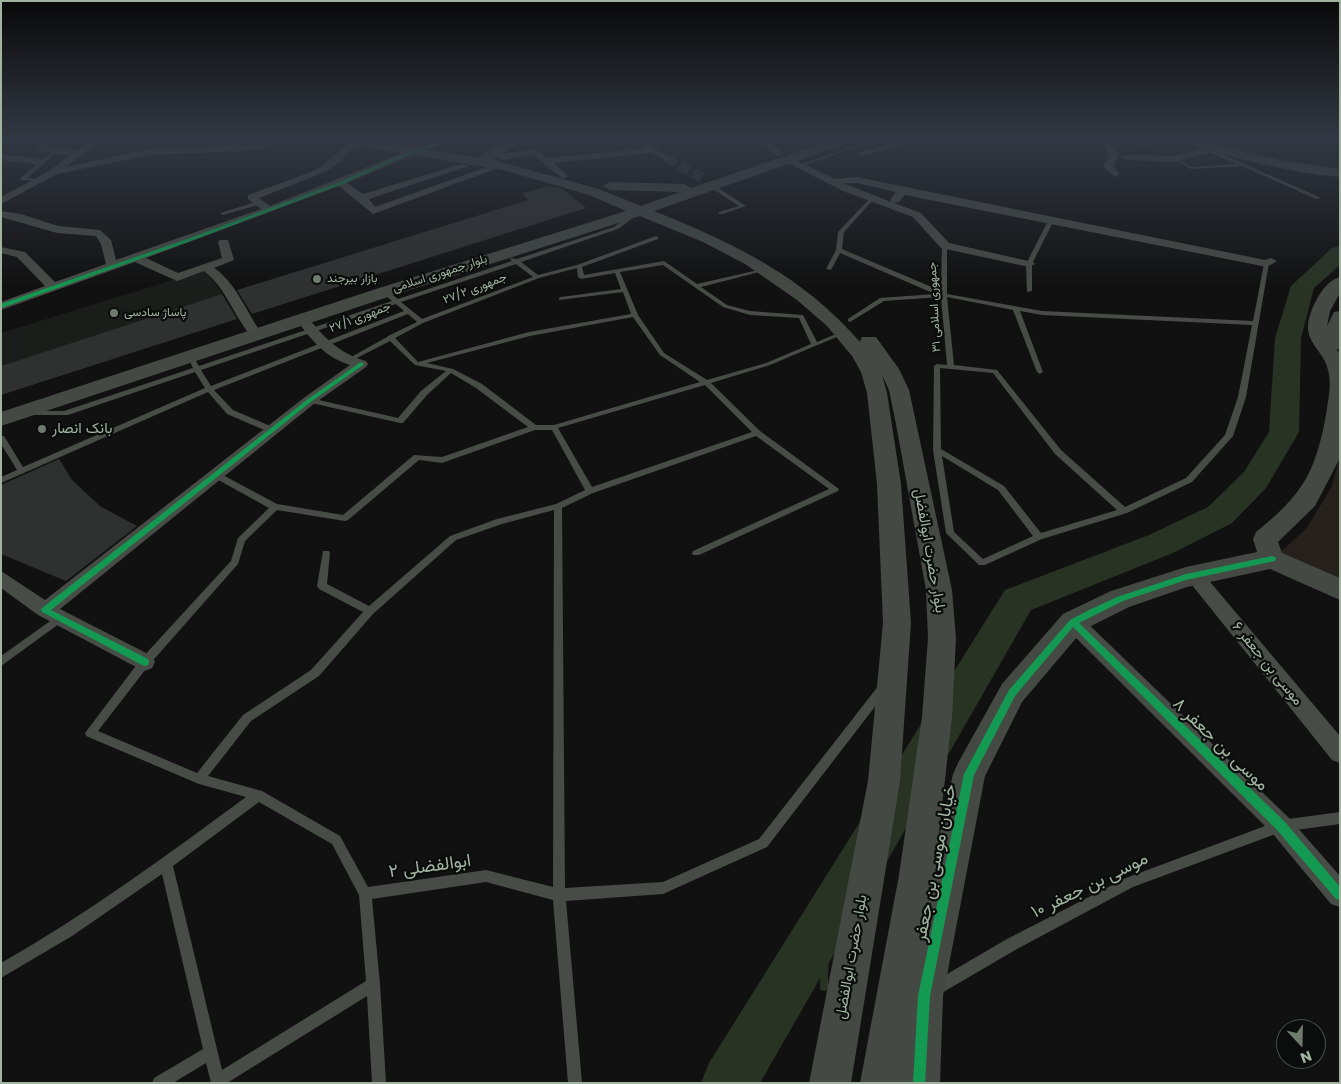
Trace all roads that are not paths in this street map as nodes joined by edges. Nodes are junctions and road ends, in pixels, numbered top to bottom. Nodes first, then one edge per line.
1 (24, 189) edge
2 (274, 189) edge
3 (323, 189) edge
4 (349, 189) edge
5 (390, 189) edge
6 (424, 189) edge
7 (557, 189) edge
8 (614, 189) edge
9 (683, 189) edge
10 (703, 189) edge
11 (716, 189) edge
12 (850, 189) edge
13 (893, 189) edge
14 (1297, 189) edge
15 (903, 191) junction
16 (362, 198) junction
17 (872, 198) junction
18 (1318, 198) dead end
19 (1, 201) edge
20 (890, 205) junction
21 (264, 207) junction
22 (642, 207) junction
23 (590, 209) junction
24 (222, 213) dead end
25 (722, 213) dead end
26 (1, 214) edge
27 (1051, 220) junction
28 (656, 238) dead end
29 (224, 242) dead end
30 (945, 246) junction
31 (1, 250) edge
32 (839, 250) junction
33 (510, 257) junction
34 (137, 258) junction
35 (1269, 263) joint
36 (1029, 264) junction
37 (112, 266) junction
38 (579, 266) junction
39 (205, 267) junction
40 (829, 269) dead end
41 (765, 270) junction
42 (617, 271) junction
43 (537, 277) junction
44 (1340, 282) edge
45 (696, 286) junction
46 (53, 287) junction
47 (625, 290) junction
48 (1029, 291) dead end
49 (944, 295) junction
50 (391, 297) junction
51 (561, 298) dead end
52 (1, 306) edge
53 (1016, 308) junction
54 (407, 312) junction
55 (635, 314) junction
56 (1340, 316) edge
57 (421, 322) junction
58 (1256, 324) junction
59 (307, 325) junction
60 (846, 326) junction
61 (252, 328) junction
62 (390, 337) junction
63 (322, 344) junction
64 (1340, 344) edge
65 (815, 345) junction
66 (354, 362) junction
67 (194, 363) junction
68 (417, 364) junction
69 (951, 367) junction
70 (451, 370) junction
71 (1040, 372) dead end
72 (707, 383) junction
73 (209, 389) junction
74 (310, 400) junction
75 (1, 409) edge
76 (1, 419) edge
77 (554, 427) junction
78 (534, 428) junction
79 (272, 430) junction
80 (757, 433) junction
81 (1, 438) edge
82 (937, 450) junction
83 (1335, 450) edge
84 (22, 470) junction
85 (216, 475) junction
86 (1, 480) edge
87 (590, 491) junction
88 (558, 506) junction
89 (275, 507) junction
90 (1124, 511) junction
91 (1039, 537) junction
92 (696, 553) dead end
93 (326, 554) dead end
94 (1272, 559) junction
95 (1194, 575) junction
96 (1, 578) edge
97 (1340, 590) edge
98 (370, 611) junction
99 (52, 614) junction
100 (1073, 622) junction
101 (1, 662) edge
102 (145, 662) junction
103 (893, 674) junction
104 (1340, 753) edge
105 (198, 779) junction
106 (258, 796) junction
107 (1340, 818) edge
108 (1281, 826) junction
109 (166, 864) junction
110 (364, 894) junction
111 (559, 895) junction
112 (1340, 895) edge
113 (1, 971) edge
114 (374, 984) junction
115 (924, 996) junction
116 (210, 1053) junction
117 (218, 1082) edge
118 (159, 1083) edge
119 (379, 1083) edge
120 (575, 1083) edge
121 (830, 1083) edge
122 (881, 1083) edge
123 (919, 1083) edge

1 - 19 street
2 - 21 street
3 - 21 street
4 - 16 street
5 - 16 street
6 - 16 street
7 - 23 main road
8 - 22 main road
9 - 22 main road, بلوار جمهوری اسلامی
10 - 22 main road, بلوار جمهوری اسلامی
11 - 25 lane
12 - 17 street, جمهوری اسلامی ۳۱
13 - 15 street
14 - 18 lane
15 - 20 street
15 - 27 street
17 - 20 street, جمهوری اسلامی ۳۱
17 - 32 lane
20 - 30 street, جمهوری اسلامی ۳۱
21 - 24 lane
21 - 34 street
22 - 23 main road, بلوار جمهوری اسلامی
22 - 23 main road
22 - 33 main road, بلوار جمهوری اسلامی
22 - 41 main road, بلوار حضرت ابوالفضل
22 - 60 main road, بلوار حضرت ابوالفضل
23 - 61 main road, بلوار جمهوری اسلامی
26 - 37 street
27 - 35 street
27 - 36 lane
28 - 38 lane, جمهوری ۲۷/۲
29 - 39 street
30 - 36 street, جمهوری اسلامی ۳۱
30 - 49 lane, جمهوری اسلامی ۳۱
31 - 46 street
32 - 40 lane
32 - 49 lane
33 - 43 lane
33 - 50 main road, بلوار جمهوری اسلامی
34 - 37 street
34 - 39 street
35 - 58 lane
36 - 48 lane
37 - 46 street
38 - 42 lane
38 - 43 lane, جمهوری ۲۷/۲
39 - 61 street
41 - 45 lane
41 - 60 main road, بلوار حضرت ابوالفضل
42 - 45 lane
42 - 47 lane
43 - 57 lane, جمهوری ۲۷/۲
44 - 83 main road
45 - 65 lane
46 - 52 street
47 - 51 lane
47 - 55 lane
49 - 53 lane
49 - 60 lane
49 - 69 lane, جمهوری اسلامی ۳۱
50 - 54 lane
50 - 59 main road, بلوار جمهوری اسلامی
53 - 58 lane
53 - 71 lane
54 - 57 lane
54 - 63 lane, جمهوری ۲۷/۱
55 - 68 lane
55 - 72 lane
56 - 64 main road
57 - 62 lane
58 - 90 lane
59 - 63 street
59 - 67 main road, بلوار جمهوری اسلامی
60 - 65 lane
60 - 103 main road, بلوار حضرت ابوالفضل
60 - 122 main road, بلوار حضرت ابوالفضل
61 - 75 main road, بلوار جمهوری اسلامی
62 - 66 lane
62 - 68 lane
63 - 66 street
63 - 73 lane, جمهوری ۲۷/۱
65 - 72 lane
66 - 74 street
67 - 73 lane
67 - 76 main road, بلوار جمهوری اسلامی
68 - 70 lane
69 - 82 lane
69 - 90 lane
70 - 74 lane
70 - 78 lane
72 - 77 lane
72 - 80 lane
73 - 79 lane
73 - 84 lane, جمهوری ۲۷/۱
74 - 79 street
77 - 78 lane
77 - 87 lane
78 - 89 lane
79 - 85 street
80 - 87 lane
80 - 92 lane
81 - 84 lane
82 - 91 lane
82 - 91 lane
83 - 94 main road
84 - 86 lane, جمهوری ۲۷/۱
85 - 89 lane
85 - 99 street
87 - 88 lane
88 - 98 lane
88 - 111 lane
89 - 102 lane
90 - 91 lane
93 - 98 lane
94 - 95 main road, خیابان موسی بن جعفر
94 - 97 main road
95 - 100 main road, خیابان موسی بن جعفر
95 - 104 street, موسی بن جعفر ۶
96 - 99 street
98 - 105 lane
99 - 101 lane
99 - 102 street
100 - 108 street, موسی بن جعفر ۸
100 - 115 main road, خیابان موسی بن جعفر
102 - 105 lane
103 - 111 lane, ابوالفضلی ۲
103 - 121 main road, بلوار حضرت ابوالفضل
105 - 106 lane
106 - 109 lane
106 - 110 lane
107 - 108 lane, موسی بن جعفر ۱۰
108 - 112 street, موسی بن جعفر ۸
108 - 115 lane, موسی بن جعفر ۱۰
109 - 113 lane
109 - 116 lane
110 - 111 lane, ابوالفضلی ۲
110 - 114 lane
111 - 120 lane
114 - 117 lane
114 - 119 lane
115 - 123 main road, خیابان موسی بن جعفر
116 - 117 lane
116 - 118 lane

